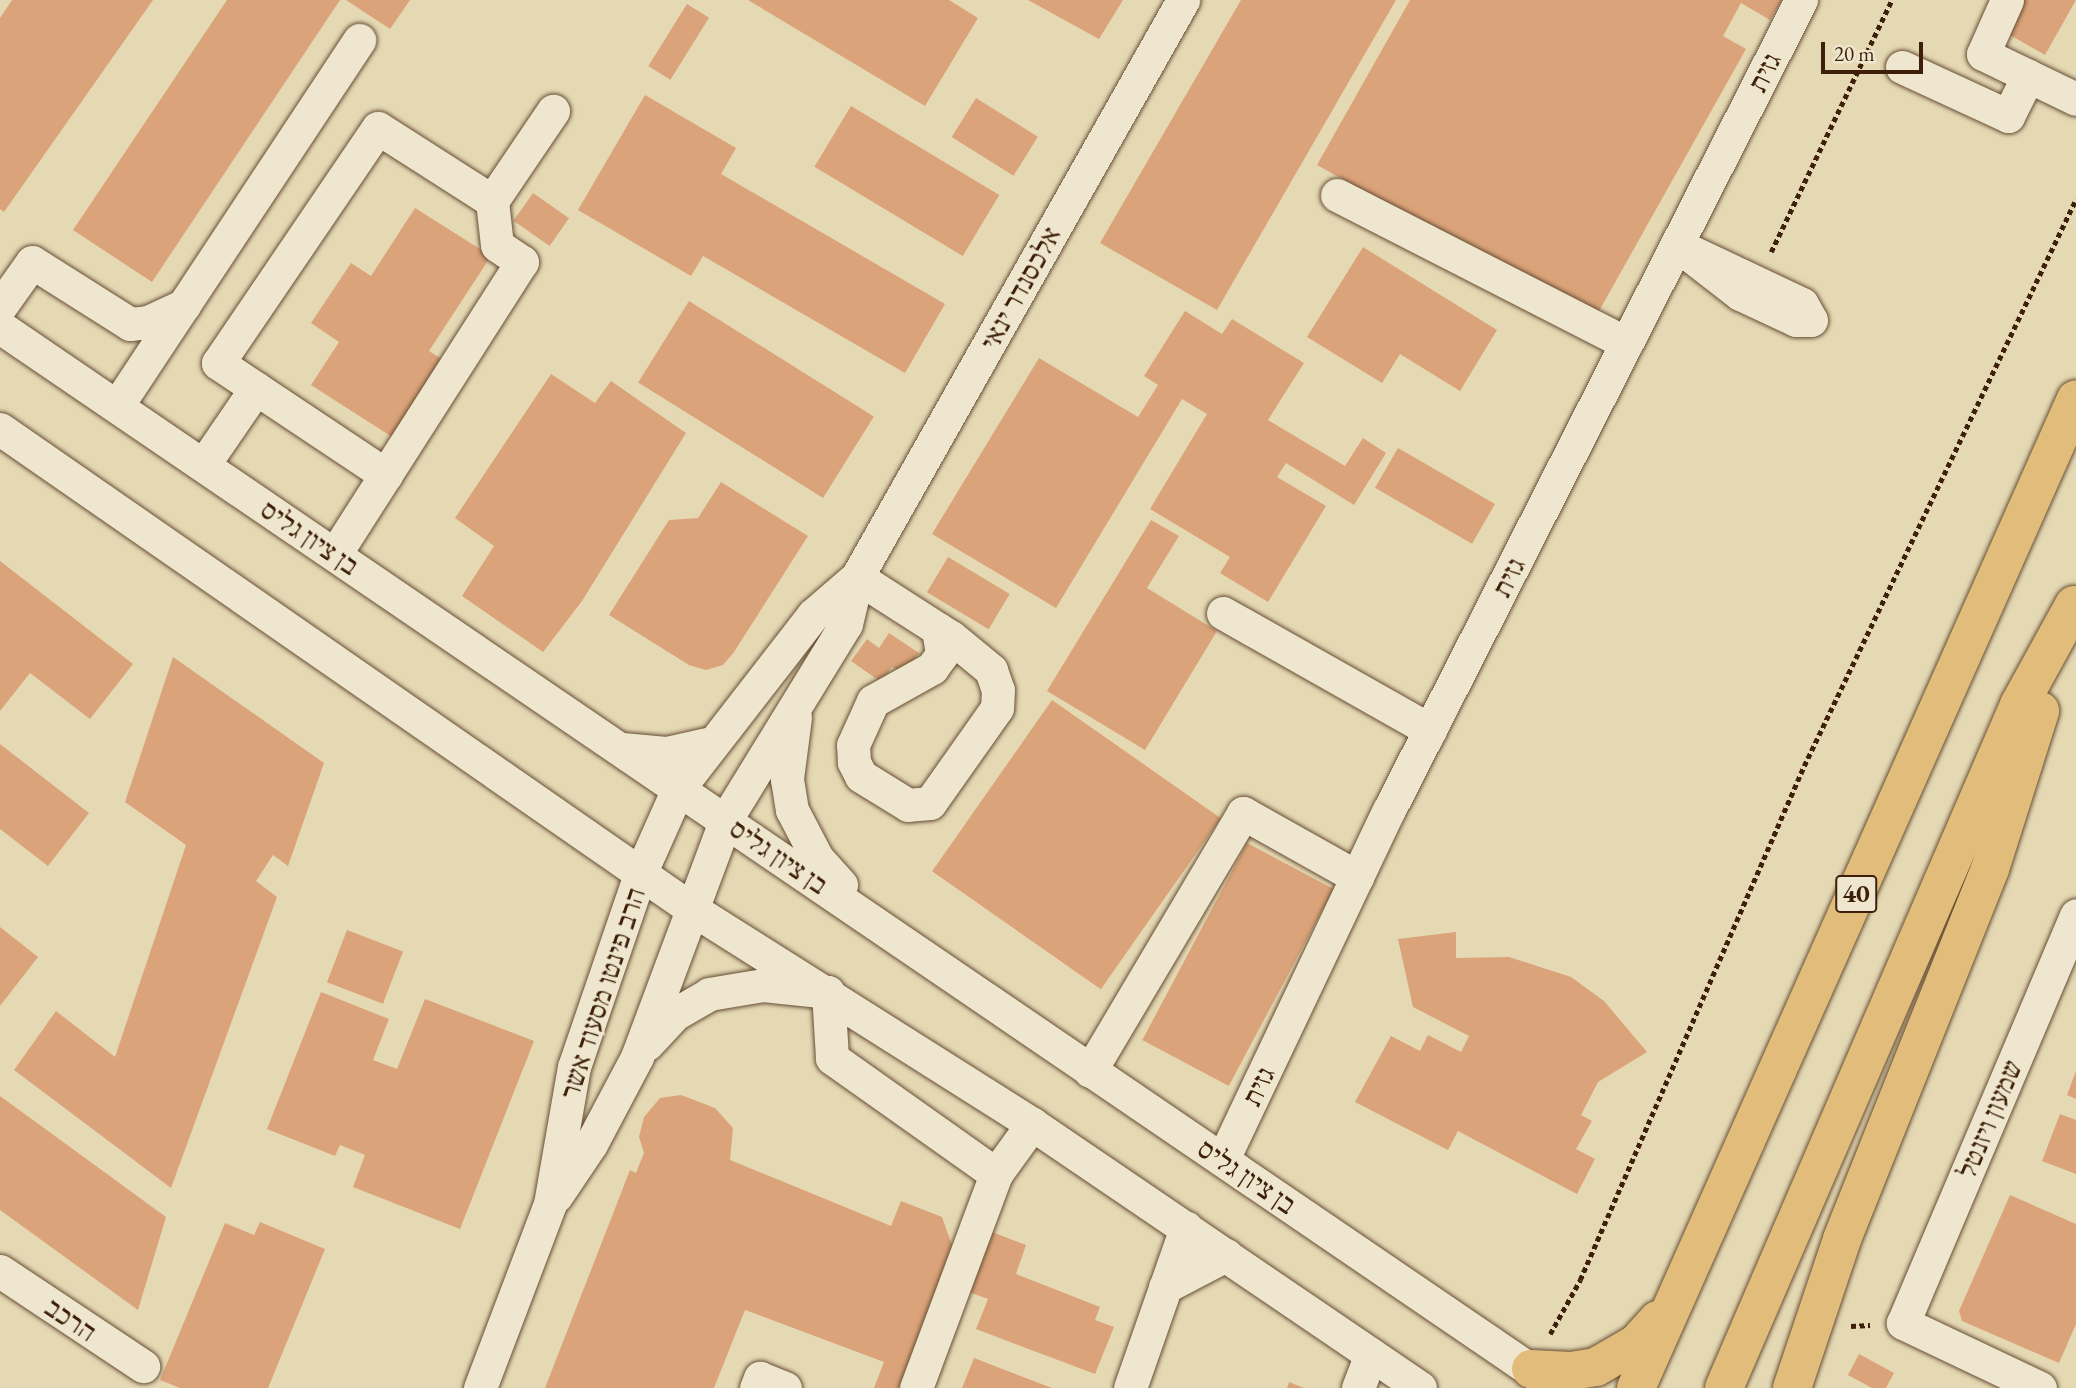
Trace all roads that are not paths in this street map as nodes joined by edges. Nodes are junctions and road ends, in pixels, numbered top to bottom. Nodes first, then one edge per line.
1 (1183, 0) edge
2 (1801, 0) edge
3 (2007, 0) edge
4 (359, 40) dead end
5 (1902, 67) dead end
6 (2028, 76) junction
7 (2076, 99) edge
8 (553, 111) dead end
9 (1337, 195) dead end
10 (492, 201) junction
11 (1676, 245) junction
12 (184, 305) junction
13 (0, 307) edge
14 (0, 327) edge
15 (1626, 343) junction
16 (256, 388) junction
17 (2076, 399) edge
18 (117, 406) junction
19 (0, 429) edge
20 (204, 464) junction
21 (386, 475) junction
22 (335, 554) junction
23 (857, 577) junction
24 (2075, 602) edge
25 (1223, 613) dead end
26 (938, 629) junction
27 (799, 701) junction
28 (1430, 730) junction
29 (712, 743) junction
30 (616, 747) junction
31 (678, 789) junction
32 (726, 819) junction
33 (640, 874) junction
34 (1357, 877) junction
35 (692, 909) junction
36 (2076, 915) edge
37 (876, 922) junction
38 (828, 992) junction
39 (637, 1057) junction
40 (1090, 1071) junction
41 (1032, 1124) junction
42 (1223, 1159) junction
43 (996, 1174) junction
44 (550, 1204) junction
45 (1186, 1228) junction
46 (1226, 1255) junction
47 (0, 1271) edge
48 (1165, 1287) junction
49 (1676, 1296) junction
50 (1371, 1354) junction
51 (143, 1366) dead end
52 (1544, 1378) edge
53 (480, 1388) edge
54 (756, 1388) edge
55 (785, 1388) edge
56 (916, 1388) edge
57 (1130, 1388) edge
58 (1358, 1388) edge
59 (1420, 1388) edge
60 (1636, 1388) edge
61 (1724, 1388) edge
62 (1792, 1388) edge
63 (2040, 1388) edge

1 - 23 street, אלכסנדר ינאי
2 - 11 street, גזית
3 - 6 street
4 - 12 street
5 - 6 street
6 - 7 street
8 - 10 street
9 - 15 street
10 - 16 street
10 - 21 street
11 - 11 street
11 - 15 street, גזית
12 - 13 street
12 - 18 street
14 - 18 street, בן ציון גליס
15 - 28 street, גזית
16 - 20 street
16 - 21 street
17 - 49 highway, 40
18 - 20 street, בן ציון גליס
19 - 33 street
20 - 22 street, בן ציון גליס
21 - 22 street
22 - 30 street, בן ציון גליס
23 - 26 street
23 - 27 street, אלכסנדר ינאי
23 - 29 street, אלכסנדר ינאי
24 - 61 highway
24 - 62 highway
25 - 28 street
26 - 26 street
27 - 32 street, אלכסנדר ינאי
27 - 37 street
28 - 34 street, גזית
29 - 30 street
29 - 31 street, אלכסנדר ינאי
30 - 31 street, בן ציון גליס
31 - 32 street, בן ציון גליס
31 - 33 street, הרב פינטו מסעוד אשר
32 - 35 street, הרב פינטו מסעוד אשר
32 - 37 street, בן ציון גליס
33 - 35 street
33 - 44 street, הרב פינטו מסעוד אשר
34 - 40 street
34 - 42 street, גזית
35 - 38 street
35 - 39 street, הרב פינטו מסעוד אשר
36 - 63 street, שמעון ויזנטל
37 - 40 street, בן ציון גליס
38 - 39 street
38 - 41 street
38 - 43 street
39 - 44 street, הרב פינטו מסעוד אשר
40 - 42 street, בן ציון גליס
41 - 43 street
41 - 45 street
42 - 52 street, בן ציון גליס
43 - 56 street
44 - 53 street, הרב פינטו מסעוד אשר
45 - 46 street
45 - 48 street
46 - 48 street
46 - 50 street
47 - 51 street, הרכב
48 - 57 street
49 - 52 highway
49 - 60 highway, 40
50 - 58 street
50 - 59 street
54 - 55 street

